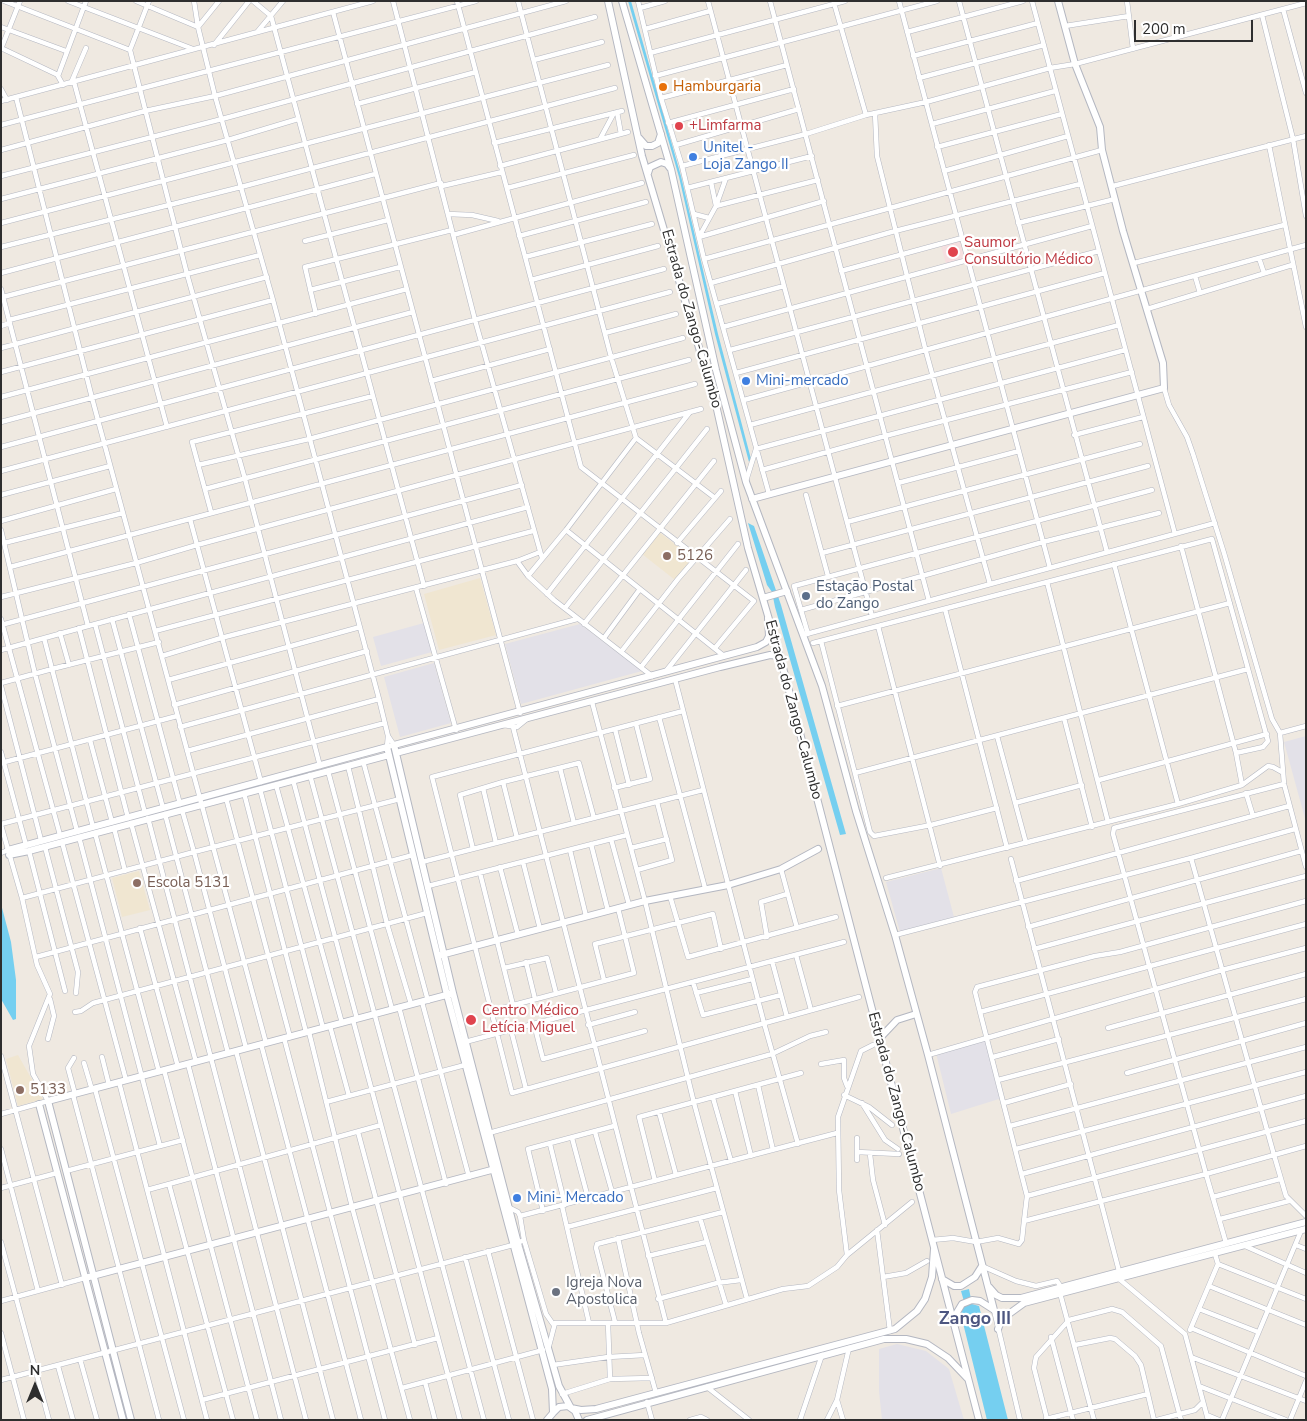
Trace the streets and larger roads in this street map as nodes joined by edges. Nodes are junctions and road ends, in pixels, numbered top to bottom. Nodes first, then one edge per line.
1 (4, 1) edge
2 (20, 1) edge
3 (68, 1) edge
4 (86, 1) edge
5 (136, 1) edge
6 (194, 1) edge
7 (219, 1) edge
8 (249, 1) edge
9 (252, 1) edge
10 (282, 1) edge
11 (373, 1) edge
12 (392, 1) edge
13 (476, 1) edge
14 (518, 1) edge
15 (566, 1) edge
16 (608, 1) edge
17 (622, 1) edge
18 (638, 1) edge
19 (664, 1) edge
20 (708, 1) edge
21 (770, 1) edge
22 (845, 1) edge
23 (899, 1) edge
24 (937, 1) edge
25 (959, 1) edge
26 (1023, 1) edge
27 (1032, 1) edge
28 (1127, 1) edge
29 (1061, 2) edge
30 (834, 3) edge
31 (1306, 3) edge
32 (148, 4) edge
33 (458, 4) edge
34 (18, 7) junction
35 (83, 7) junction
36 (640, 8) junction
37 (1283, 9) junction
38 (901, 10) junction
39 (710, 11) junction
40 (332, 12) junction
41 (521, 13) junction
42 (1262, 15) junction
43 (271, 16) junction
44 (1129, 16) junction
45 (595, 17) dead end
46 (963, 18) junction
47 (775, 20) junction
48 (398, 22) junction
49 (1038, 23) junction
50 (841, 26) junction
51 (1065, 26) junction
52 (1, 27) edge
53 (198, 27) junction
54 (274, 27) junction
55 (139, 28) junction
56 (464, 28) junction
57 (75, 29) junction
58 (645, 29) junction
59 (8, 30) junction
60 (258, 32) junction
61 (907, 32) junction
62 (717, 35) junction
63 (528, 36) junction
64 (338, 38) junction
65 (970, 41) junction
66 (602, 42) dead end
67 (781, 43) junction
68 (214, 44) junction
69 (404, 44) junction
70 (1044, 45) junction
71 (203, 47) junction
72 (1, 48) edge
73 (86, 48) dead end
74 (1133, 49) junction
75 (130, 50) junction
76 (195, 50) junction
77 (66, 51) junction
78 (470, 52) junction
79 (280, 53) junction
80 (650, 53) junction
81 (913, 56) junction
82 (723, 58) junction
83 (345, 60) junction
84 (534, 60) junction
85 (976, 64) junction
86 (1075, 64) junction
87 (608, 65) dead end
88 (787, 65) junction
89 (133, 66) junction
90 (410, 68) junction
91 (1050, 68) junction
92 (209, 71) junction
93 (476, 72) junction
94 (58, 75) junction
95 (287, 76) junction
96 (655, 76) junction
97 (920, 78) junction
98 (729, 80) junction
99 (73, 82) junction
100 (540, 82) junction
101 (351, 83) junction
102 (63, 85) junction
103 (139, 88) junction
104 (416, 88) junction
105 (615, 88) dead end
106 (794, 88) junction
107 (982, 88) junction
108 (1, 89) edge
109 (1055, 91) junction
110 (1306, 93) edge
111 (215, 96) junction
112 (16, 98) junction
113 (483, 98) junction
114 (661, 98) junction
115 (293, 99) junction
116 (7, 100) junction
117 (1, 102) edge
118 (926, 102) junction
119 (79, 104) junction
120 (357, 104) junction
121 (735, 104) junction
122 (546, 106) junction
123 (799, 109) junction
124 (987, 110) junction
125 (145, 112) junction
126 (618, 112) junction
127 (875, 113) junction
128 (424, 114) junction
129 (1062, 114) junction
130 (866, 115) junction
131 (222, 119) junction
132 (298, 119) junction
133 (22, 120) junction
134 (489, 120) junction
135 (668, 123) junction
136 (932, 124) junction
137 (1, 125) edge
138 (742, 126) junction
139 (85, 127) junction
140 (551, 128) junction
141 (363, 129) junction
142 (628, 132) dead end
143 (661, 132) junction
144 (994, 132) junction
145 (621, 134) junction
146 (806, 134) junction
147 (151, 136) junction
148 (429, 136) junction
149 (1068, 136) junction
150 (1306, 136) edge
151 (638, 137) junction
152 (600, 139) junction
153 (1293, 139) junction
154 (228, 140) junction
155 (28, 143) junction
156 (494, 143) junction
157 (305, 145) junction
158 (676, 145) junction
159 (1269, 145) junction
160 (938, 146) junction
161 (747, 149) junction
162 (1, 150) edge
163 (558, 150) junction
164 (1102, 150) junction
165 (93, 151) junction
166 (369, 152) junction
167 (634, 155) dead end
168 (1000, 155) junction
169 (812, 156) junction
170 (157, 158) junction
171 (1074, 159) junction
172 (234, 163) junction
173 (500, 166) junction
174 (682, 166) junction
175 (34, 167) junction
176 (311, 168) junction
177 (671, 169) junction
178 (944, 171) junction
179 (502, 172) junction
180 (753, 172) junction
181 (99, 173) junction
182 (648, 173) junction
183 (375, 174) junction
184 (564, 174) junction
185 (1, 176) edge
186 (726, 178) junction
187 (1006, 178) junction
188 (818, 180) junction
189 (163, 181) junction
190 (711, 182) junction
191 (642, 183) dead end
192 (1080, 184) junction
193 (442, 185) junction
194 (1113, 186) junction
195 (241, 187) junction
196 (507, 188) junction
197 (687, 188) junction
198 (39, 189) junction
199 (317, 190) junction
200 (950, 192) junction
201 (760, 195) junction
202 (105, 196) junction
203 (1, 198) edge
204 (382, 198) junction
205 (1115, 199) junction
206 (1012, 200) junction
207 (571, 201) junction
208 (824, 201) junction
209 (646, 202) dead end
210 (169, 205) junction
211 (716, 206) junction
212 (1087, 206) junction
213 (248, 209) junction
214 (890, 209) junction
215 (45, 212) junction
216 (324, 214) junction
217 (448, 214) junction
218 (694, 214) junction
219 (956, 215) junction
220 (1306, 216) edge
221 (766, 217) junction
222 (111, 218) junction
223 (709, 218) junction
224 (515, 219) junction
225 (388, 220) junction
226 (499, 221) junction
227 (576, 221) junction
228 (1, 223) edge
229 (1018, 223) junction
230 (652, 224) dead end
231 (830, 225) junction
232 (1284, 225) junction
233 (1092, 226) junction
234 (175, 228) junction
235 (895, 231) junction
236 (254, 232) junction
237 (452, 233) junction
238 (50, 234) junction
239 (330, 236) junction
240 (519, 236) junction
241 (699, 237) junction
242 (962, 238) junction
243 (305, 241) dead end
244 (772, 241) junction
245 (582, 242) junction
246 (118, 243) junction
247 (394, 243) junction
248 (1024, 245) junction
249 (1306, 245) edge
250 (658, 246) dead end
251 (1, 247) edge
252 (836, 249) junction
253 (181, 250) junction
254 (1289, 250) junction
255 (1099, 251) junction
256 (260, 255) junction
257 (903, 255) junction
258 (525, 257) junction
259 (56, 258) junction
260 (1259, 258) junction
261 (336, 259) junction
262 (704, 259) junction
263 (968, 260) junction
264 (1134, 263) junction
265 (778, 264) junction
266 (587, 265) junction
267 (1292, 265) junction
268 (124, 266) junction
269 (400, 267) junction
270 (664, 269) dead end
271 (841, 271) junction
272 (1030, 271) junction
273 (1, 273) edge
274 (1105, 273) junction
275 (1264, 273) junction
276 (187, 274) junction
277 (1194, 276) junction
278 (267, 277) junction
279 (908, 277) junction
280 (531, 280) junction
281 (62, 282) junction
282 (342, 282) junction
283 (711, 283) junction
284 (974, 284) junction
285 (784, 286) junction
286 (129, 287) junction
287 (594, 288) junction
288 (1, 289) edge
289 (310, 290) junction
290 (407, 290) junction
291 (1141, 290) junction
292 (670, 292) dead end
293 (1200, 292) junction
294 (848, 293) junction
295 (1037, 293) junction
296 (3, 296) junction
297 (193, 297) junction
298 (1112, 299) junction
299 (273, 300) junction
300 (914, 300) junction
301 (537, 303) junction
302 (68, 304) junction
303 (717, 304) junction
304 (348, 305) junction
305 (4, 307) edge
306 (980, 308) junction
307 (791, 310) junction
308 (1148, 310) junction
309 (600, 311) junction
310 (135, 312) junction
311 (413, 312) junction
312 (316, 314) junction
313 (676, 314) dead end
314 (854, 315) junction
315 (1043, 317) junction
316 (200, 320) junction
317 (475, 320) junction
318 (10, 322) junction
319 (919, 323) junction
320 (279, 324) junction
321 (544, 325) junction
322 (1119, 325) junction
323 (1, 326) edge
324 (723, 327) junction
325 (1306, 327) edge
326 (354, 328) junction
327 (75, 329) junction
328 (797, 332) junction
329 (605, 333) junction
330 (987, 333) junction
331 (141, 334) junction
332 (419, 334) junction
333 (683, 338) dead end
334 (860, 339) junction
335 (482, 341) junction
336 (206, 343) junction
337 (16, 344) junction
338 (1050, 344) junction
339 (284, 345) junction
340 (1, 348) edge
341 (925, 348) junction
342 (550, 349) junction
343 (361, 350) junction
344 (730, 350) junction
345 (1125, 350) junction
346 (80, 352) junction
347 (803, 355) junction
348 (425, 357) junction
349 (612, 357) junction
350 (994, 358) junction
351 (148, 359) junction
352 (688, 360) dead end
353 (212, 365) junction
354 (489, 365) junction
355 (868, 366) junction
356 (22, 368) junction
357 (1056, 368) junction
358 (290, 369) junction
359 (556, 371) junction
360 (1, 372) edge
361 (1132, 372) junction
362 (368, 373) junction
363 (736, 373) junction
364 (86, 374) junction
365 (932, 375) junction
366 (618, 380) junction
367 (154, 381) junction
368 (431, 381) junction
369 (809, 382) junction
370 (1001, 382) junction
371 (695, 384) dead end
372 (218, 388) junction
373 (496, 388) junction
374 (1164, 388) junction
375 (27, 390) junction
376 (1062, 390) junction
377 (874, 391) junction
378 (297, 393) junction
379 (1138, 394) junction
380 (562, 395) junction
381 (373, 396) junction
382 (1, 397) edge
383 (92, 398) junction
384 (939, 398) junction
385 (744, 400) junction
386 (625, 402) junction
387 (436, 403) junction
388 (161, 404) junction
389 (1007, 404) junction
390 (816, 406) junction
391 (701, 409) dead end
392 (225, 411) junction
393 (502, 411) junction
394 (690, 412) junction
395 (1068, 413) junction
396 (34, 414) junction
397 (880, 414) junction
398 (303, 416) junction
399 (568, 417) junction
400 (1143, 417) junction
401 (379, 419) junction
402 (98, 421) junction
403 (1, 422) edge
404 (945, 422) junction
405 (750, 425) junction
406 (442, 426) junction
407 (167, 427) junction
408 (632, 427) junction
409 (1013, 428) junction
410 (707, 429) dead end
411 (822, 430) junction
412 (232, 432) junction
413 (508, 432) junction
414 (1074, 435) junction
415 (886, 436) junction
416 (39, 437) junction
417 (309, 438) junction
418 (636, 438) junction
419 (385, 442) junction
420 (104, 444) junction
421 (574, 444) junction
422 (952, 444) junction
423 (1140, 444) dead end
424 (1, 447) edge
425 (756, 448) junction
426 (449, 449) junction
427 (1019, 450) junction
428 (828, 452) junction
429 (658, 454) junction
430 (238, 457) junction
431 (515, 459) junction
432 (45, 460) junction
433 (315, 460) junction
434 (1081, 460) junction
435 (714, 461) dead end
436 (892, 461) junction
437 (391, 464) junction
438 (198, 465) junction
439 (110, 466) junction
440 (1148, 466) dead end
441 (676, 467) junction
442 (958, 467) junction
443 (762, 470) junction
444 (1, 471) edge
445 (1026, 474) junction
446 (456, 475) junction
447 (836, 476) junction
448 (244, 479) junction
449 (696, 482) junction
450 (746, 482) junction
451 (1088, 482) junction
452 (51, 483) junction
453 (321, 483) junction
454 (898, 483) junction
455 (602, 484) junction
456 (522, 485) junction
457 (116, 489) junction
458 (205, 489) junction
459 (1152, 490) dead end
460 (399, 491) junction
461 (721, 491) dead end
462 (964, 491) junction
463 (769, 494) junction
464 (1, 495) edge
465 (806, 496) dead end
466 (1032, 497) junction
467 (715, 498) junction
468 (463, 500) junction
469 (622, 500) junction
470 (752, 500) junction
471 (250, 503) junction
472 (57, 505) junction
473 (1094, 505) junction
474 (528, 507) junction
475 (905, 507) junction
476 (329, 510) junction
477 (211, 512) junction
478 (1159, 512) dead end
479 (123, 513) junction
480 (971, 514) junction
481 (641, 515) junction
482 (405, 516) junction
483 (190, 519) junction
484 (730, 519) dead end
485 (1038, 520) junction
486 (1, 521) edge
487 (469, 522) junction
488 (847, 522) junction
489 (1215, 523) junction
490 (63, 528) junction
491 (1100, 528) junction
492 (256, 529) junction
493 (659, 529) junction
494 (1, 530) edge
495 (566, 530) junction
496 (911, 530) junction
497 (533, 531) junction
498 (1175, 534) junction
499 (334, 535) junction
500 (128, 536) junction
501 (977, 536) junction
502 (411, 539) junction
503 (1044, 542) junction
504 (4, 543) junction
505 (677, 543) junction
506 (738, 544) dead end
507 (853, 544) junction
508 (197, 545) junction
509 (586, 545) junction
510 (476, 546) junction
511 (1181, 546) junction
512 (69, 551) junction
513 (916, 552) junction
514 (1107, 552) junction
515 (822, 553) junction
516 (263, 554) junction
517 (541, 555) junction
518 (696, 557) junction
519 (340, 558) junction
520 (983, 558) junction
521 (604, 560) junction
522 (517, 561) junction
523 (417, 562) junction
524 (136, 563) junction
525 (1114, 564) junction
526 (10, 567) junction
527 (859, 568) junction
528 (1050, 568) junction
529 (482, 570) junction
530 (746, 570) dead end
531 (203, 571) junction
532 (716, 572) junction
533 (623, 575) junction
534 (922, 575) junction
535 (528, 576) junction
536 (828, 576) junction
537 (270, 577) junction
538 (76, 578) junction
539 (346, 580) junction
540 (1047, 582) junction
541 (990, 584) junction
542 (142, 586) junction
543 (424, 586) junction
544 (734, 586) junction
545 (416, 588) junction
546 (640, 589) junction
547 (866, 590) junction
548 (787, 591) junction
549 (16, 593) junction
550 (209, 593) junction
551 (547, 594) junction
552 (1, 597) edge
553 (763, 598) junction
554 (275, 599) junction
555 (929, 601) junction
556 (1230, 602) junction
557 (82, 603) junction
558 (354, 604) junction
559 (659, 604) junction
560 (564, 608) junction
561 (945, 608) junction
562 (149, 609) junction
563 (800, 610) junction
564 (1198, 612) junction
565 (130, 614) junction
566 (215, 615) junction
567 (872, 616) junction
568 (22, 618) junction
569 (768, 618) junction
570 (1, 619) edge
571 (112, 619) junction
572 (577, 619) junction
573 (678, 619) junction
574 (282, 623) junction
575 (95, 624) junction
576 (584, 624) junction
577 (2, 625) edge
578 (88, 626) junction
579 (878, 626) junction
580 (360, 627) junction
581 (79, 628) junction
582 (1131, 629) junction
583 (155, 631) junction
584 (60, 633) junction
585 (696, 633) junction
586 (806, 634) junction
587 (44, 638) junction
588 (221, 638) junction
589 (604, 638) junction
590 (821, 641) junction
591 (27, 642) junction
592 (159, 642) junction
593 (501, 642) junction
594 (813, 643) dead end
595 (1063, 646) junction
596 (10, 648) junction
597 (138, 648) junction
598 (289, 648) junction
599 (715, 648) junction
600 (1, 650) edge
601 (367, 651) junction
602 (122, 652) junction
603 (622, 652) junction
604 (162, 656) junction
605 (104, 657) junction
606 (726, 657) junction
607 (436, 659) junction
608 (781, 660) junction
609 (88, 661) junction
610 (228, 663) junction
611 (69, 665) junction
612 (641, 667) junction
613 (1248, 669) junction
614 (52, 670) junction
615 (295, 671) junction
616 (961, 673) junction
617 (35, 674) junction
618 (664, 674) junction
619 (373, 676) junction
620 (653, 677) junction
621 (18, 679) junction
622 (675, 679) junction
623 (1215, 679) junction
624 (168, 680) junction
625 (1, 685) edge
626 (235, 688) junction
627 (895, 691) junction
628 (302, 694) junction
629 (1149, 695) junction
630 (379, 699) junction
631 (592, 702) junction
632 (174, 705) junction
633 (838, 706) junction
634 (241, 710) junction
635 (683, 711) junction
636 (520, 713) junction
637 (1081, 714) junction
638 (177, 716) junction
639 (659, 717) junction
640 (308, 718) junction
641 (528, 718) junction
642 (1064, 718) junction
643 (158, 721) junction
644 (385, 723) junction
645 (636, 724) junction
646 (501, 725) junction
647 (141, 726) junction
648 (1306, 726) edge
649 (513, 727) junction
650 (180, 728) junction
651 (615, 729) junction
652 (456, 730) junction
653 (124, 732) junction
654 (600, 733) junction
655 (1280, 733) junction
656 (248, 734) junction
657 (1267, 734) junction
658 (106, 736) junction
659 (997, 736) junction
660 (90, 740) junction
661 (314, 741) junction
662 (979, 741) junction
663 (72, 744) junction
664 (1232, 744) junction
665 (391, 746) junction
666 (54, 749) junction
667 (186, 751) junction
668 (1, 752) edge
669 (1236, 753) junction
670 (38, 754) junction
671 (392, 754) junction
672 (519, 754) junction
673 (21, 758) junction
674 (254, 758) junction
675 (913, 758) junction
676 (363, 761) junction
677 (3, 762) edge
678 (1166, 762) junction
679 (348, 766) junction
680 (320, 767) junction
681 (560, 768) junction
682 (328, 770) junction
683 (1282, 772) junction
684 (194, 773) junction
685 (855, 773) junction
686 (310, 776) junction
687 (525, 776) junction
688 (173, 778) junction
689 (293, 780) junction
690 (1099, 780) junction
691 (503, 782) junction
692 (156, 783) junction
693 (1284, 784) junction
694 (276, 785) junction
695 (629, 785) junction
696 (1082, 785) junction
697 (1242, 785) junction
698 (261, 786) junction
699 (138, 787) junction
700 (483, 788) junction
701 (614, 788) junction
702 (703, 790) junction
703 (121, 792) junction
704 (244, 793) junction
705 (1246, 794) junction
706 (105, 796) junction
707 (680, 796) junction
708 (226, 798) junction
709 (400, 799) junction
710 (202, 801) junction
711 (87, 802) junction
712 (657, 802) junction
713 (1015, 803) junction
714 (1178, 804) junction
715 (374, 805) junction
716 (70, 806) junction
717 (1289, 806) junction
718 (181, 807) junction
719 (997, 808) junction
720 (359, 809) junction
721 (54, 810) junction
722 (164, 811) junction
723 (621, 811) junction
724 (341, 814) junction
725 (35, 816) junction
726 (147, 816) junction
727 (1253, 816) junction
728 (323, 818) junction
729 (594, 818) junction
730 (18, 819) junction
731 (130, 821) junction
732 (1108, 822) junction
733 (304, 823) junction
734 (574, 823) junction
735 (1, 825) edge
736 (113, 825) junction
737 (931, 825) junction
738 (1092, 826) junction
739 (289, 828) junction
740 (1295, 829) junction
741 (94, 830) junction
742 (271, 832) junction
743 (539, 832) junction
744 (78, 834) junction
745 (627, 835) junction
746 (254, 837) junction
747 (61, 838) junction
748 (517, 838) junction
749 (667, 838) junction
750 (611, 839) junction
751 (238, 841) junction
752 (496, 843) junction
753 (1026, 843) junction
754 (43, 844) junction
755 (591, 844) junction
756 (214, 847) junction
757 (27, 848) junction
758 (631, 848) junction
759 (1007, 848) junction
760 (473, 849) junction
761 (818, 849) dead end
762 (570, 850) junction
763 (1301, 851) junction
764 (8, 852) junction
765 (194, 852) junction
766 (1118, 852) junction
767 (1, 854) edge
768 (413, 855) junction
769 (451, 855) junction
770 (545, 856) junction
771 (176, 857) junction
772 (1192, 858) junction
773 (1011, 859) dead end
774 (390, 861) junction
775 (422, 862) junction
776 (523, 862) junction
777 (159, 863) junction
778 (373, 866) junction
779 (940, 866) junction
780 (1306, 866) edge
781 (142, 867) junction
782 (500, 868) junction
783 (781, 869) junction
784 (355, 870) junction
785 (637, 870) junction
786 (125, 871) junction
787 (480, 873) junction
788 (338, 875) junction
789 (1125, 875) junction
790 (107, 876) junction
791 (1306, 876) edge
792 (457, 878) junction
793 (886, 878) dead end
794 (90, 880) junction
795 (321, 880) junction
796 (1198, 880) junction
797 (1016, 881) junction
798 (304, 884) junction
799 (728, 884) junction
800 (73, 886) junction
801 (428, 886) junction
802 (287, 888) junction
803 (705, 888) junction
804 (56, 890) junction
805 (41, 893) junction
806 (270, 893) junction
807 (787, 894) junction
808 (670, 896) junction
809 (22, 898) junction
810 (252, 898) junction
811 (1131, 898) junction
812 (645, 901) junction
813 (1306, 901) edge
814 (1022, 902) junction
815 (229, 904) junction
816 (1204, 904) junction
817 (629, 905) junction
818 (618, 908) junction
819 (209, 909) junction
820 (608, 911) junction
821 (427, 913) junction
822 (191, 914) junction
823 (586, 916) junction
824 (836, 917) dead end
825 (174, 919) junction
826 (404, 919) junction
827 (1137, 922) junction
828 (562, 923) junction
829 (157, 924) junction
830 (387, 924) junction
831 (678, 924) junction
832 (1306, 924) edge
833 (1210, 926) junction
834 (1028, 927) junction
835 (140, 928) junction
836 (370, 928) junction
837 (797, 928) junction
838 (540, 929) junction
839 (652, 931) junction
840 (353, 932) junction
841 (123, 933) junction
842 (518, 935) junction
843 (894, 935) junction
844 (336, 937) junction
845 (626, 937) junction
846 (766, 937) junction
847 (106, 938) junction
848 (498, 940) junction
849 (320, 941) junction
850 (89, 942) junction
851 (743, 942) junction
852 (844, 942) dead end
853 (1143, 945) junction
854 (303, 946) junction
855 (474, 946) junction
856 (71, 947) junction
857 (1034, 948) junction
858 (1306, 948) edge
859 (721, 949) junction
860 (1216, 949) junction
861 (285, 950) junction
862 (54, 952) junction
863 (441, 955) junction
864 (796, 955) junction
865 (267, 956) junction
866 (36, 957) junction
867 (245, 961) junction
868 (772, 961) junction
869 (526, 962) junction
870 (225, 966) junction
871 (749, 967) junction
872 (1148, 967) junction
873 (504, 968) junction
874 (1222, 970) junction
875 (206, 971) junction
876 (1040, 972) junction
877 (1306, 974) edge
878 (189, 977) junction
879 (752, 979) junction
880 (604, 980) junction
881 (173, 981) junction
882 (693, 982) junction
883 (155, 986) junction
884 (578, 987) junction
885 (666, 989) junction
886 (1155, 989) junction
887 (65, 991) dead end
888 (138, 991) junction
889 (76, 993) dead end
890 (556, 993) junction
891 (696, 993) junction
892 (450, 994) junction
893 (1046, 994) junction
894 (781, 995) junction
895 (1229, 995) junction
896 (120, 996) junction
897 (860, 997) dead end
898 (50, 999) junction
899 (535, 999) junction
900 (1306, 999) edge
901 (104, 1000) junction
902 (758, 1001) junction
903 (425, 1002) junction
904 (411, 1004) junction
905 (513, 1005) junction
906 (396, 1008) junction
907 (584, 1010) junction
908 (811, 1010) junction
909 (491, 1011) junction
910 (75, 1012) dead end
911 (635, 1012) dead end
912 (980, 1012) junction
913 (1162, 1012) junction
914 (916, 1014) junction
915 (376, 1015) junction
916 (1235, 1016) junction
917 (787, 1017) junction
918 (1053, 1017) junction
919 (355, 1019) junction
920 (342, 1023) junction
921 (764, 1023) junction
922 (1306, 1023) edge
923 (534, 1024) junction
924 (588, 1025) junction
925 (327, 1027) junction
926 (1108, 1028) dead end
927 (511, 1030) junction
928 (307, 1032) junction
929 (645, 1032) dead end
930 (826, 1032) dead end
931 (497, 1034) junction
932 (1168, 1034) junction
933 (987, 1036) junction
934 (287, 1037) junction
935 (1059, 1038) junction
936 (48, 1039) dead end
937 (879, 1039) junction
938 (1242, 1040) junction
939 (466, 1042) junction
940 (263, 1044) junction
941 (593, 1044) junction
942 (873, 1045) dead end
943 (680, 1046) junction
944 (1306, 1047) edge
945 (246, 1048) junction
946 (232, 1052) junction
947 (772, 1054) junction
948 (928, 1055) junction
949 (1, 1056) edge
950 (102, 1057) dead end
951 (992, 1057) junction
952 (74, 1058) dead end
953 (210, 1058) junction
954 (1174, 1059) junction
955 (196, 1062) junction
956 (1065, 1062) junction
957 (84, 1063) dead end
958 (1248, 1063) junction
959 (188, 1064) junction
960 (821, 1064) dead end
961 (465, 1065) junction
962 (178, 1067) junction
963 (599, 1069) junction
964 (162, 1071) junction
965 (441, 1072) junction
966 (1306, 1072) edge
967 (801, 1073) dead end
968 (1127, 1073) dead end
969 (143, 1076) junction
970 (418, 1078) junction
971 (688, 1078) junction
972 (779, 1079) junction
973 (126, 1080) junction
974 (998, 1080) junction
975 (119, 1082) junction
976 (1181, 1082) junction
977 (395, 1084) junction
978 (1071, 1084) junction
979 (109, 1085) junction
980 (758, 1085) junction
981 (1254, 1085) junction
982 (847, 1086) junction
983 (94, 1089) junction
984 (526, 1089) junction
985 (372, 1090) junction
986 (735, 1091) junction
987 (74, 1094) junction
988 (844, 1095) junction
989 (349, 1096) junction
990 (1306, 1096) edge
991 (712, 1098) junction
992 (607, 1100) junction
993 (48, 1102) junction
994 (326, 1102) junction
995 (694, 1103) junction
996 (862, 1103) junction
997 (1004, 1103) junction
998 (39, 1104) junction
999 (1187, 1104) junction
1000 (1077, 1108) junction
1001 (1260, 1108) junction
1002 (16, 1110) junction
1003 (660, 1112) junction
1004 (1, 1114) edge
1005 (1306, 1121) edge
1006 (381, 1125) junction
1007 (892, 1125) dead end
1008 (614, 1126) junction
1009 (1010, 1126) junction
1010 (1193, 1127) junction
1011 (1083, 1131) junction
1012 (1267, 1131) junction
1013 (358, 1132) junction
1014 (595, 1132) junction
1015 (489, 1133) junction
1016 (838, 1133) junction
1017 (335, 1138) junction
1018 (572, 1138) junction
1019 (858, 1138) dead end
1020 (183, 1140) junction
1021 (312, 1144) junction
1022 (550, 1144) junction
1023 (798, 1144) junction
1024 (160, 1146) junction
1025 (1306, 1146) edge
1026 (1, 1149) edge
1027 (1016, 1149) junction
1028 (773, 1150) junction
1029 (1200, 1150) junction
1030 (289, 1151) junction
1031 (137, 1152) junction
1032 (857, 1152) junction
1033 (870, 1154) junction
1034 (1274, 1155) junction
1035 (751, 1156) junction
1036 (1089, 1156) junction
1037 (114, 1158) junction
1038 (264, 1158) junction
1039 (857, 1160) dead end
1040 (730, 1161) junction
1041 (91, 1165) junction
1042 (238, 1165) junction
1043 (711, 1166) junction
1044 (496, 1169) junction
1045 (216, 1170) junction
1046 (66, 1171) junction
1047 (57, 1173) junction
1048 (1022, 1174) junction
1049 (1206, 1174) junction
1050 (676, 1175) junction
1051 (192, 1177) junction
1052 (469, 1177) junction
1053 (1095, 1178) junction
1054 (34, 1179) junction
1055 (1280, 1179) junction
1056 (655, 1181) junction
1057 (169, 1184) junction
1058 (446, 1184) junction
1059 (11, 1185) junction
1060 (631, 1187) junction
1061 (1, 1188) edge
1062 (717, 1188) junction
1063 (422, 1189) junction
1064 (147, 1190) junction
1065 (612, 1192) junction
1066 (399, 1195) junction
1067 (1027, 1196) junction
1068 (1213, 1197) junction
1069 (588, 1198) junction
1070 (1101, 1200) junction
1071 (376, 1201) junction
1072 (1289, 1201) junction
1073 (912, 1202) dead end
1074 (564, 1205) junction
1075 (352, 1207) junction
1076 (510, 1208) junction
1077 (543, 1210) junction
1078 (637, 1210) junction
1079 (723, 1212) junction
1080 (330, 1213) junction
1081 (520, 1216) junction
1082 (1306, 1216) edge
1083 (700, 1218) junction
1084 (307, 1219) junction
1085 (1220, 1219) junction
1086 (1024, 1221) junction
1087 (1306, 1222) edge
1088 (884, 1224) junction
1089 (282, 1226) junction
1090 (567, 1227) junction
1091 (877, 1230) junction
1092 (1303, 1230) edge
1093 (642, 1232) junction
1094 (256, 1233) junction
1095 (618, 1238) junction
1096 (233, 1239) junction
1097 (932, 1240) junction
1098 (1, 1242) edge
1099 (518, 1242) junction
1100 (706, 1242) junction
1101 (976, 1242) junction
1102 (1226, 1243) junction
1103 (210, 1245) junction
1104 (1296, 1245) junction
1105 (1245, 1246) junction
1106 (934, 1249) junction
1107 (1306, 1249) edge
1108 (187, 1251) junction
1109 (488, 1251) junction
1110 (1215, 1254) junction
1111 (847, 1255) junction
1112 (648, 1256) junction
1113 (164, 1257) junction
1114 (465, 1257) junction
1115 (928, 1260) dead end
1116 (141, 1264) junction
1117 (441, 1264) junction
1118 (1218, 1264) junction
1119 (982, 1266) junction
1120 (1287, 1266) junction
1121 (119, 1270) junction
1122 (418, 1270) junction
1123 (1118, 1274) junction
1124 (1306, 1274) edge
1125 (396, 1275) junction
1126 (94, 1276) junction
1127 (883, 1277) junction
1128 (85, 1278) junction
1129 (941, 1278) junction
1130 (741, 1280) junction
1131 (373, 1281) junction
1132 (717, 1283) junction
1133 (987, 1284) junction
1134 (62, 1285) junction
1135 (1209, 1286) junction
1136 (1278, 1287) junction
1137 (350, 1288) junction
1138 (1061, 1290) junction
1139 (38, 1291) junction
1140 (328, 1294) junction
1141 (16, 1297) junction
1142 (990, 1297) junction
1143 (658, 1299) junction
1144 (747, 1299) junction
1145 (1306, 1299) edge
1146 (1, 1300) edge
1147 (301, 1301) junction
1148 (980, 1301) junction
1149 (726, 1305) junction
1150 (277, 1308) junction
1151 (1268, 1308) junction
1152 (1199, 1309) junction
1153 (994, 1310) junction
1154 (252, 1314) junction
1155 (953, 1319) junction
1156 (230, 1320) junction
1157 (1068, 1320) junction
1158 (608, 1322) junction
1159 (615, 1322) junction
1160 (589, 1323) junction
1161 (638, 1323) junction
1162 (666, 1323) junction
1163 (553, 1324) junction
1164 (1306, 1325) edge
1165 (207, 1326) junction
1166 (1191, 1328) junction
1167 (998, 1330) junction
1168 (890, 1331) junction
1169 (184, 1332) junction
1170 (1258, 1332) junction
1171 (1, 1333) edge
1172 (1185, 1334) junction
1173 (161, 1338) junction
1174 (438, 1338) junction
1175 (1051, 1338) junction
1176 (138, 1344) junction
1177 (415, 1345) junction
1178 (1075, 1345) junction
1179 (849, 1348) junction
1180 (114, 1350) junction
1181 (545, 1350) junction
1182 (392, 1351) junction
1183 (106, 1352) junction
1184 (1250, 1352) junction
1185 (645, 1355) junction
1186 (822, 1355) junction
1187 (608, 1356) junction
1188 (1191, 1356) junction
1189 (369, 1357) junction
1190 (516, 1357) junction
1191 (80, 1359) junction
1192 (347, 1363) junction
1193 (494, 1363) junction
1194 (553, 1365) junction
1195 (58, 1366) junction
1196 (471, 1369) junction
1197 (320, 1370) junction
1198 (35, 1371) junction
1199 (1241, 1375) junction
1200 (448, 1376) junction
1201 (1306, 1376) edge
1202 (13, 1377) junction
1203 (294, 1377) junction
1204 (652, 1378) junction
1205 (610, 1379) junction
1206 (1, 1380) edge
1207 (969, 1380) junction
1208 (425, 1382) junction
1209 (1306, 1382) edge
1210 (271, 1383) junction
1211 (1199, 1386) junction
1212 (707, 1387) junction
1213 (402, 1388) junction
1214 (249, 1389) junction
1215 (656, 1393) junction
1216 (226, 1394) junction
1217 (562, 1394) junction
1218 (1148, 1394) junction
1219 (1232, 1397) junction
1220 (1298, 1398) junction
1221 (202, 1400) junction
1222 (838, 1400) junction
1223 (647, 1402) junction
1224 (1203, 1402) junction
1225 (1306, 1402) edge
1226 (572, 1408) junction
1227 (1090, 1408) junction
1228 (1196, 1410) junction
1229 (1071, 1413) junction
1230 (1207, 1416) edge
1231 (1180, 1417) edge
1232 (550, 1418) edge
1233 (1046, 1419) edge
1234 (24, 1420) edge
1235 (49, 1420) edge
1236 (73, 1420) edge
1237 (97, 1420) edge
1238 (123, 1420) edge
1239 (131, 1420) edge
1240 (159, 1420) edge
1241 (184, 1420) edge
1242 (207, 1420) edge
1243 (233, 1420) edge
1244 (257, 1420) edge
1245 (282, 1420) edge
1246 (306, 1420) edge
1247 (333, 1420) edge
1248 (361, 1420) edge
1249 (385, 1420) edge
1250 (410, 1420) edge
1251 (435, 1420) edge
1252 (460, 1420) edge
1253 (484, 1420) edge
1254 (508, 1420) edge
1255 (533, 1420) edge
1256 (578, 1420) edge
1257 (587, 1420) edge
1258 (652, 1420) edge
1259 (690, 1420) edge
1260 (707, 1420) edge
1261 (749, 1420) edge
1262 (800, 1420) edge
1263 (827, 1420) edge
1264 (842, 1420) edge
1265 (979, 1420) edge
1266 (1020, 1420) edge
1267 (1073, 1420) edge
1268 (1094, 1420) edge
1269 (1156, 1420) edge
1270 (1221, 1420) edge
1271 (1286, 1420) edge
1272 (1290, 1420) edge

1 - 34 street
2 - 34 street
3 - 35 street
4 - 35 street
5 - 32 street
6 - 53 street
7 - 53 street
8 - 68 street
9 - 43 street
10 - 43 street
11 - 40 street
12 - 48 street
13 - 33 street
14 - 41 street
15 - 41 street
16 - 151 street, Estrada do Zango-Calumbo
17 - 143 street, Estrada do Zango-Calumbo
18 - 36 street
19 - 36 street
20 - 39 street
21 - 47 street
22 - 30 street
23 - 38 street
24 - 38 street
25 - 46 street
26 - 46 street
27 - 49 street
28 - 44 street
29 - 51 street
30 - 47 street
30 - 50 street
31 - 37 street
32 - 53 street
32 - 55 street
33 - 48 street
33 - 56 street
34 - 57 street
34 - 59 street
35 - 55 street
35 - 57 street
36 - 58 street
37 - 42 street
37 - 110 street
38 - 50 street
38 - 61 street
39 - 58 street
39 - 62 street
40 - 54 street
40 - 64 street
41 - 56 street
41 - 63 street
42 - 74 street
42 - 153 street
43 - 54 street
43 - 60 street
44 - 51 street
44 - 74 street
45 - 63 street
46 - 61 street
46 - 65 street
47 - 62 street
47 - 67 street
48 - 64 street
48 - 69 street
49 - 65 street
49 - 70 street
50 - 67 street
50 - 130 street
51 - 86 street
52 - 59 street
53 - 71 street
54 - 60 street
54 - 79 street
55 - 75 street
55 - 76 street
56 - 69 street
56 - 78 street
57 - 75 street
57 - 77 street
58 - 80 street
59 - 72 street
59 - 77 street
60 - 68 street
61 - 81 street
62 - 80 street
62 - 82 street
63 - 78 street
63 - 84 street
64 - 79 street
64 - 83 street
65 - 81 street
65 - 85 street
66 - 84 street
67 - 82 street
67 - 88 street
68 - 71 street
69 - 83 street
69 - 90 street
70 - 85 street
70 - 91 street
71 - 76 street
71 - 92 street
72 - 94 street
73 - 99 street
74 - 86 street
75 - 89 street
76 - 89 street
77 - 94 street
78 - 90 street
78 - 93 street
79 - 92 street
79 - 95 street
80 - 96 street
81 - 97 street
82 - 96 street
82 - 98 street
83 - 95 street
83 - 101 street
84 - 100 street
85 - 97 street
85 - 107 street
86 - 91 street
86 - 164 street
87 - 100 street
88 - 98 street
88 - 106 street
89 - 99 street
89 - 103 street
90 - 101 street
90 - 104 street
91 - 107 street
91 - 109 street
92 - 103 street
92 - 111 street
93 - 104 street
93 - 113 street
94 - 102 street
95 - 111 street
95 - 115 street
96 - 114 street
97 - 118 street
98 - 114 street
98 - 121 street
99 - 102 street
99 - 119 street
100 - 113 street
100 - 122 street
101 - 115 street
101 - 120 street
102 - 112 street
103 - 119 street
103 - 125 street
104 - 120 street
104 - 128 street
105 - 122 street
106 - 121 street
106 - 123 street
107 - 118 street
107 - 124 street
108 - 116 street
109 - 124 street
109 - 129 street
111 - 125 street
111 - 131 street
112 - 116 street
112 - 133 street
113 - 128 street
113 - 134 street
114 - 135 street
115 - 131 street
115 - 132 street
116 - 117 street
118 - 127 street
118 - 136 street
119 - 133 street
119 - 139 street
120 - 141 street
121 - 135 street
121 - 138 street
122 - 134 street
122 - 140 street
123 - 138 street
123 - 146 street
124 - 136 street
124 - 144 street
125 - 139 street
125 - 147 street
126 - 140 street
126 - 145 street
126 - 152 street
127 - 130 street
127 - 214 street
128 - 141 street
128 - 148 street
129 - 144 street
129 - 149 street
130 - 146 street
131 - 147 street
131 - 154 street
132 - 154 street
132 - 157 street
133 - 137 street
133 - 155 street
134 - 148 street
134 - 156 street
135 - 158 street
136 - 160 street
138 - 158 street
138 - 161 street
139 - 155 street
139 - 165 street
140 - 156 street
140 - 163 street
141 - 157 street
141 - 166 street
142 - 145 street
143 - 151 street
143 - 177 street, Estrada do Zango-Calumbo
144 - 160 street
144 - 168 street
145 - 152 street
146 - 161 street
146 - 169 street
147 - 165 street
147 - 170 street
148 - 166 street
148 - 193 street
149 - 168 street
149 - 171 street
150 - 153 street
151 - 182 street, Estrada do Zango-Calumbo
152 - 163 street
153 - 159 street
153 - 220 street
154 - 170 street
154 - 172 street
155 - 162 street
155 - 175 street
156 - 173 street
157 - 172 street
157 - 176 street
158 - 174 street
159 - 194 street
159 - 232 street
160 - 178 street
161 - 174 street
161 - 180 street
163 - 173 street
163 - 184 street
164 - 171 street
164 - 194 street
165 - 175 street
165 - 181 street
166 - 176 street
166 - 183 street
167 - 184 street
168 - 178 street
168 - 187 street
169 - 180 street
169 - 188 street
170 - 181 street
170 - 189 street
171 - 187 street
171 - 192 street
172 - 189 street
172 - 195 street
173 - 179 street
174 - 197 street
175 - 185 street
175 - 198 street
176 - 195 street
176 - 199 street
177 - 182 street
177 - 450 street, Estrada do Zango-Calumbo
178 - 200 street
179 - 193 street
179 - 196 street
180 - 186 street
180 - 201 street
181 - 198 street
181 - 202 street
182 - 553 street, Estrada do Zango-Calumbo
183 - 199 street
183 - 204 street
184 - 196 street
184 - 207 street
186 - 190 street
186 - 211 street
187 - 200 street
187 - 206 street
188 - 201 street
188 - 208 street
189 - 202 street
189 - 210 street
190 - 197 street
190 - 211 street
191 - 207 street
192 - 206 street
192 - 212 street
193 - 204 street
193 - 217 street
194 - 205 street
195 - 210 street
195 - 213 street
196 - 224 street
197 - 218 street
198 - 203 street
198 - 215 street
199 - 213 street
199 - 216 street
200 - 214 street
200 - 219 street
201 - 211 street
201 - 221 street
202 - 215 street
202 - 222 street
204 - 216 street
204 - 225 street
205 - 212 street
205 - 264 street
206 - 219 street
206 - 229 street
207 - 224 street
207 - 227 street
208 - 221 street
208 - 231 street
209 - 227 street
210 - 222 street
210 - 234 street
211 - 223 street
212 - 229 street
212 - 233 street
213 - 234 street
213 - 236 street
214 - 231 street
214 - 235 street
215 - 228 street
215 - 238 street
216 - 236 street
216 - 239 street
217 - 226 street
217 - 237 street
218 - 223 street
218 - 241 street
219 - 235 street
219 - 242 street
221 - 241 street
221 - 244 street
222 - 238 street
222 - 246 street
223 - 241 street
224 - 226 street
224 - 240 street
225 - 239 street
225 - 247 street
226 - 237 street
227 - 240 street
227 - 245 street
229 - 248 street
230 - 245 street
231 - 244 street
231 - 252 street
232 - 254 street
232 - 264 street
233 - 248 street
233 - 255 street
234 - 246 street
234 - 253 street
235 - 252 street
235 - 257 street
236 - 253 street
236 - 256 street
237 - 247 street
237 - 317 street
238 - 251 street
238 - 259 street
239 - 243 street
239 - 261 street
240 - 258 street
241 - 262 street
242 - 257 street
242 - 263 street
244 - 262 street
244 - 265 street
245 - 258 street
245 - 266 street
246 - 259 street
246 - 268 street
247 - 261 street
247 - 269 street
248 - 263 street
248 - 272 street
249 - 254 street
250 - 266 street
252 - 265 street
252 - 271 street
253 - 268 street
253 - 276 street
254 - 260 street
254 - 267 street
255 - 272 street
255 - 274 street
256 - 276 street
256 - 278 street
257 - 271 street
257 - 279 street
258 - 280 street
259 - 273 street
259 - 281 street
260 - 275 street
260 - 277 street
261 - 282 street
261 - 289 street
262 - 283 street
263 - 279 street
263 - 284 street
264 - 291 street
265 - 283 street
265 - 285 street
266 - 280 street
266 - 287 street
267 - 275 street
267 - 325 street
268 - 281 street
268 - 286 street
269 - 282 street
269 - 290 street
270 - 287 street
271 - 294 street
272 - 284 street
272 - 295 street
274 - 295 street
274 - 298 street
275 - 293 street
276 - 286 street
276 - 297 street
277 - 291 street
277 - 293 street
278 - 297 street
278 - 299 street
279 - 294 street
279 - 300 street
280 - 301 street
281 - 296 street
281 - 302 street
282 - 289 street
282 - 304 street
283 - 303 street
284 - 300 street
284 - 306 street
285 - 303 street
285 - 307 street
286 - 302 street
286 - 310 street
287 - 301 street
287 - 309 street
288 - 296 street
289 - 312 street
290 - 304 street
290 - 311 street
291 - 298 street
291 - 308 street
292 - 309 street
293 - 308 street
294 - 307 street
294 - 314 street
295 - 306 street
295 - 315 street
296 - 305 street
297 - 310 street
297 - 316 street
298 - 315 street
298 - 322 street
299 - 316 street
299 - 320 street
300 - 314 street
300 - 319 street
301 - 317 street
301 - 321 street
302 - 318 street
302 - 327 street
303 - 324 street
304 - 312 street
304 - 326 street
305 - 318 street
306 - 319 street
306 - 330 street
307 - 324 street
307 - 328 street
308 - 374 street
309 - 321 street
309 - 329 street
310 - 327 street
310 - 331 street
311 - 326 street
311 - 332 street
312 - 320 street
313 - 329 street
314 - 328 street
314 - 334 street
315 - 330 street
315 - 338 street
316 - 331 street
316 - 336 street
317 - 332 street
317 - 335 street
318 - 323 street
318 - 337 street
319 - 334 street
319 - 341 street
320 - 336 street
320 - 339 street
321 - 335 street
321 - 342 street
322 - 338 street
322 - 345 street
324 - 344 street
326 - 339 street
326 - 343 street
327 - 337 street
327 - 346 street
328 - 344 street
328 - 347 street
329 - 349 street
330 - 341 street
330 - 350 street
331 - 346 street
331 - 351 street
332 - 343 street
332 - 348 street
333 - 349 street
334 - 347 street
334 - 355 street
335 - 348 street
335 - 354 street
336 - 351 street
336 - 353 street
337 - 340 street
337 - 356 street
338 - 350 street
338 - 357 street
339 - 353 street
339 - 358 street
341 - 355 street
341 - 365 street
342 - 354 street
342 - 359 street
343 - 358 street
343 - 362 street
344 - 363 street
345 - 357 street
345 - 361 street
346 - 356 street
346 - 364 street
347 - 363 street
347 - 369 street
348 - 362 street
348 - 368 street
349 - 359 street
349 - 366 street
350 - 365 street
350 - 370 street
351 - 364 street
351 - 367 street
352 - 366 street
353 - 367 street
353 - 372 street
354 - 368 street
354 - 373 street
355 - 369 street
355 - 377 street
356 - 360 street
356 - 375 street
357 - 370 street
357 - 376 street
358 - 372 street
358 - 378 street
359 - 373 street
359 - 380 street
361 - 376 street
361 - 379 street
362 - 378 street
362 - 381 street
363 - 385 street
364 - 375 street
364 - 383 street
365 - 377 street
365 - 384 street
366 - 380 street
366 - 386 street
367 - 383 street
367 - 388 street
368 - 387 street
369 - 385 street
369 - 390 street
370 - 384 street
370 - 389 street
371 - 386 street
372 - 388 street
372 - 392 street
373 - 387 street
373 - 393 street
374 - 379 street
374 - 489 street
375 - 382 street
375 - 396 street
376 - 389 street
376 - 395 street
377 - 390 street
377 - 397 street
378 - 392 street
378 - 398 street
379 - 395 street
379 - 400 street
380 - 393 street
380 - 399 street
381 - 398 street
381 - 401 street
383 - 396 street
383 - 402 street
384 - 397 street
384 - 404 street
385 - 405 street
386 - 399 street
386 - 408 street
387 - 401 street
387 - 406 street
388 - 402 street
388 - 407 street
389 - 404 street
389 - 409 street
390 - 405 street
390 - 411 street
391 - 394 street
392 - 407 street
392 - 412 street
393 - 406 street
393 - 413 street
394 - 408 street
394 - 429 street
395 - 409 street
395 - 414 street
396 - 403 street
396 - 416 street
397 - 411 street
397 - 415 street
398 - 412 street
398 - 417 street
399 - 413 street
399 - 421 street
400 - 414 street
400 - 498 street
401 - 417 street
401 - 419 street
402 - 416 street
402 - 420 street
404 - 415 street
404 - 422 street
405 - 425 street
406 - 419 street
406 - 426 street
407 - 420 street
408 - 418 street
408 - 421 street
409 - 422 street
409 - 427 street
410 - 441 street
411 - 425 street
411 - 428 street
412 - 430 street
412 - 438 street
413 - 426 street
413 - 431 street
414 - 434 street
415 - 428 street
415 - 436 street
416 - 424 street
416 - 432 street
417 - 430 street
417 - 433 street
418 - 429 street
418 - 455 street
419 - 433 street
419 - 437 street
420 - 432 street
420 - 439 street
421 - 431 street
421 - 455 street
422 - 436 street
422 - 442 street
423 - 434 street
425 - 443 street
425 - 450 street
426 - 437 street
426 - 446 street
427 - 442 street
427 - 445 street
428 - 443 street
428 - 447 street
429 - 441 street
429 - 469 street
430 - 438 street
430 - 448 street
431 - 446 street
431 - 456 street
432 - 444 street
432 - 452 street
433 - 448 street
433 - 453 street
434 - 445 street
434 - 451 street
435 - 449 street
436 - 447 street
436 - 454 street
437 - 453 street
437 - 460 street
438 - 458 street
439 - 452 street
439 - 457 street
440 - 451 street
441 - 449 street
441 - 481 street
442 - 454 street
442 - 462 street
443 - 463 street
445 - 462 street
445 - 466 street
446 - 460 street
446 - 468 street
447 - 463 street
447 - 488 street
448 - 458 street
448 - 471 street
449 - 467 street
449 - 493 street
450 - 470 street, Estrada do Zango-Calumbo
451 - 466 street
451 - 473 street
452 - 464 street
452 - 472 street
453 - 471 street
453 - 476 street
454 - 475 street
455 - 469 street
455 - 495 street
456 - 468 street
456 - 474 street
457 - 472 street
457 - 479 street
458 - 477 street
459 - 473 street
460 - 476 street
460 - 482 street
461 - 467 street
462 - 475 street
462 - 480 street
463 - 470 street
465 - 515 street
466 - 480 street
466 - 485 street
467 - 505 street
468 - 482 street
468 - 487 street
469 - 481 street
469 - 509 street
470 - 548 street, Estrada do Zango-Calumbo
471 - 477 street
471 - 492 street
472 - 486 street
472 - 490 street
473 - 485 street
473 - 491 street
474 - 487 street
474 - 497 street
475 - 488 street
475 - 496 street
476 - 492 street
476 - 499 street
477 - 483 street
478 - 491 street
479 - 490 street
479 - 500 street
480 - 496 street
480 - 501 street
481 - 493 street
481 - 521 street
482 - 499 street
482 - 502 street
483 - 500 street
483 - 508 street
484 - 518 street
485 - 501 street
485 - 503 street
487 - 502 street
487 - 510 street
488 - 507 street
489 - 498 street
489 - 655 street
490 - 504 street
490 - 512 street
491 - 503 street
491 - 514 street
492 - 508 street
492 - 516 street
493 - 505 street
493 - 533 street
494 - 504 street
495 - 509 street
495 - 517 street
496 - 507 street
496 - 513 street
497 - 510 street
497 - 517 street
498 - 514 street
499 - 516 street
499 - 519 street
500 - 512 street
500 - 524 street
501 - 513 street
501 - 520 street
502 - 519 street
502 - 523 street
503 - 520 street
503 - 528 street
504 - 526 street
505 - 518 street
506 - 532 street
507 - 515 street
507 - 527 street
508 - 524 street
508 - 531 street
509 - 521 street
509 - 551 street
510 - 523 street
510 - 529 street
511 - 525 street
511 - 556 street
511 - 564 street
512 - 526 street
512 - 538 street
513 - 527 street
513 - 534 street
514 - 528 street
515 - 536 street
516 - 531 street
516 - 537 street
517 - 522 street
517 - 535 street
518 - 532 street
518 - 559 street
519 - 537 street
519 - 539 street
520 - 534 street
520 - 541 street
521 - 533 street
521 - 560 street
522 - 529 street
522 - 535 street
523 - 539 street
523 - 543 street
524 - 538 street
524 - 542 street
525 - 540 street
525 - 582 street
526 - 549 street
527 - 536 street
527 - 547 street
528 - 541 street
529 - 543 street
529 - 593 street
530 - 544 street
531 - 542 street
531 - 550 street
532 - 544 street
532 - 573 street
533 - 546 street
533 - 576 street
534 - 547 street
534 - 555 street
535 - 551 street
536 - 563 street
537 - 550 street
537 - 554 street
538 - 549 street
538 - 557 street
539 - 554 street
539 - 558 street
540 - 561 street
540 - 595 street
541 - 555 street
542 - 557 street
542 - 562 street
543 - 545 street
544 - 585 street
544 - 599 street
545 - 558 street
545 - 607 street
546 - 559 street
546 - 589 street
547 - 563 street
547 - 567 street
548 - 553 street
548 - 586 street, Estrada do Zango-Calumbo
549 - 552 street
549 - 568 street
550 - 562 street
550 - 566 street
551 - 560 street
553 - 569 street, Estrada do Zango-Calumbo
554 - 566 street
554 - 574 street
555 - 567 street
556 - 564 street
556 - 613 street
557 - 568 street
557 - 578 street
558 - 574 street
558 - 580 street
559 - 573 street
559 - 603 street
560 - 572 street
561 - 579 street
561 - 616 street
562 - 565 street
562 - 583 street
563 - 586 street
564 - 582 street
564 - 623 street
565 - 571 street
565 - 597 street
566 - 583 street
566 - 588 street
567 - 586 street
568 - 577 street
568 - 591 street
569 - 606 street
569 - 608 street, Estrada do Zango-Calumbo
570 - 577 street
571 - 575 street
571 - 602 street
572 - 576 street
572 - 593 street
573 - 585 street
573 - 612 street
574 - 588 street
574 - 598 street
575 - 578 street
575 - 605 street
576 - 589 street
577 - 596 street
578 - 581 street
579 - 590 street
579 - 627 street
580 - 598 street
580 - 601 street
581 - 584 street
581 - 609 street
582 - 595 street
582 - 629 street
583 - 592 street
584 - 587 street
584 - 611 street
585 - 599 street
585 - 618 street
586 - 843 street, Estrada do Zango-Calumbo
587 - 591 street
587 - 614 street
588 - 604 street
588 - 610 street
589 - 603 street
590 - 594 street
590 - 633 street
591 - 596 street
591 - 617 street
592 - 597 street
592 - 604 street
593 - 607 street
593 - 636 street
595 - 616 street
595 - 637 street
596 - 600 street
596 - 621 street
597 - 602 street
597 - 643 street
598 - 610 street
598 - 615 street
599 - 606 street
601 - 615 street
601 - 619 street
602 - 605 street
602 - 647 street
603 - 612 street
604 - 624 street
605 - 609 street
605 - 653 street
606 - 618 street
607 - 619 street
607 - 652 street
608 - 622 street
608 - 937 street, Estrada do Zango-Calumbo
609 - 611 street
609 - 658 street
610 - 624 street
610 - 626 street
611 - 614 street
612 - 620 street
613 - 623 street
613 - 657 street
614 - 617 street
614 - 663 street
615 - 626 street
615 - 628 street
616 - 627 street
616 - 662 street
617 - 621 street
617 - 666 street
618 - 620 street
619 - 628 street
619 - 630 street
620 - 636 street
621 - 625 street
621 - 670 street
622 - 631 street
622 - 635 street
623 - 629 street
623 - 664 street
624 - 632 street
625 - 673 street
626 - 632 street
626 - 634 street
627 - 633 street
627 - 675 street
628 - 634 street
628 - 640 street
629 - 637 street
629 - 678 street
630 - 640 street
630 - 644 street
631 - 641 street
631 - 654 street
632 - 638 street
633 - 685 street
634 - 650 street
634 - 656 street
635 - 639 street
635 - 702 street
636 - 652 street
637 - 642 street
637 - 690 street
638 - 643 street
638 - 650 street
639 - 645 street
639 - 707 street
640 - 656 street
640 - 661 street
641 - 646 street
641 - 649 street
642 - 659 street
642 - 696 street
643 - 647 street
643 - 688 street
644 - 661 street
644 - 665 street
645 - 651 street
645 - 695 street
646 - 649 street
646 - 671 street
647 - 653 street
647 - 692 street
648 - 655 street
649 - 672 street
650 - 667 street
651 - 654 street
651 - 695 street
652 - 665 street
653 - 658 street
653 - 699 street
654 - 672 street
654 - 701 street
655 - 683 street
656 - 667 street
656 - 674 street
657 - 664 street
657 - 669 street
658 - 660 street
658 - 703 street
659 - 662 street
659 - 713 street
660 - 663 street
660 - 706 street
661 - 674 street
661 - 680 street
662 - 675 street
662 - 719 street
663 - 666 street
663 - 711 street
664 - 669 street
664 - 678 street
665 - 671 street
665 - 680 street
666 - 670 street
666 - 716 street
667 - 684 street
668 - 677 street
669 - 697 street
670 - 673 street
670 - 721 street
671 - 676 street
671 - 709 street
671 - 775 street
672 - 687 street
672 - 769 street
673 - 677 street
673 - 725 street
674 - 684 street
674 - 698 street
675 - 685 street
675 - 737 street
676 - 679 street
676 - 715 street
677 - 730 street
678 - 690 street
678 - 714 street
679 - 682 street
679 - 720 street
680 - 698 street
681 - 687 street
681 - 729 street
681 - 734 street
682 - 686 street
682 - 724 street
683 - 693 street
683 - 697 street
684 - 688 street
684 - 710 street
685 - 737 street
686 - 689 street
686 - 728 street
687 - 691 street
687 - 743 street
688 - 692 street
688 - 718 street
689 - 694 street
689 - 733 street
690 - 732 street
691 - 700 street
691 - 748 street
692 - 699 street
692 - 722 street
693 - 705 street
693 - 717 street
694 - 698 street
694 - 739 street
695 - 701 street
696 - 713 street
696 - 738 street
697 - 714 street
698 - 704 street
698 - 710 street
698 - 742 street
699 - 703 street
699 - 726 street
700 - 752 street
700 - 760 street
701 - 723 street
702 - 707 street
702 - 799 street
703 - 706 street
703 - 731 street
704 - 708 street
704 - 746 street
705 - 727 street
705 - 766 street
706 - 711 street
706 - 736 street
707 - 712 street
707 - 803 street
708 - 710 street
708 - 751 street
709 - 715 street
709 - 768 street
710 - 718 street
710 - 756 street
711 - 716 street
711 - 741 street
712 - 723 street
712 - 749 street
713 - 753 street
714 - 732 street
715 - 720 street
715 - 774 street
716 - 721 street
716 - 744 street
717 - 727 street
717 - 740 street
718 - 722 street
718 - 765 street
719 - 737 street
719 - 759 street
720 - 724 street
720 - 778 street
721 - 725 street
721 - 747 street
722 - 726 street
722 - 771 street
723 - 729 street
723 - 745 street
724 - 728 street
724 - 784 street
725 - 730 street
725 - 754 street
726 - 731 street
726 - 777 street
727 - 766 street
728 - 733 street
728 - 788 street
729 - 734 street
730 - 735 street
730 - 757 street
731 - 736 street
731 - 781 street
732 - 738 street
733 - 739 street
733 - 795 street
734 - 743 street
735 - 764 street
736 - 741 street
736 - 786 street
737 - 779 street
738 - 753 street
739 - 742 street
739 - 798 street
740 - 763 street
740 - 772 street
741 - 744 street
741 - 790 street
742 - 746 street
742 - 802 street
743 - 748 street
743 - 770 street
744 - 747 street
744 - 794 street
745 - 750 street
745 - 758 street
746 - 751 street
746 - 806 street
747 - 754 street
747 - 800 street
748 - 752 street
749 - 758 street
749 - 785 street
750 - 755 street
750 - 817 street
751 - 756 street
751 - 810 street
752 - 760 street
753 - 759 street
754 - 757 street
754 - 804 street
755 - 762 street
755 - 820 street
756 - 765 street
756 - 815 street
757 - 764 street
757 - 805 street
758 - 785 street
759 - 779 street
760 - 769 street
761 - 783 street
762 - 770 street
762 - 823 street
763 - 780 street
763 - 796 street
764 - 767 street
764 - 809 street
765 - 771 street
765 - 819 street
766 - 789 street
766 - 797 street
768 - 774 street
768 - 821 street
769 - 775 street
769 - 792 street
770 - 776 street
770 - 828 street
771 - 777 street
771 - 822 street
772 - 789 street
772 - 796 street
773 - 797 street
774 - 778 street
774 - 826 street
775 - 801 street
776 - 782 street
776 - 838 street
777 - 781 street
777 - 825 street
778 - 784 street
778 - 830 street
779 - 793 street
781 - 786 street
781 - 829 street
782 - 787 street
782 - 842 street
783 - 799 street
783 - 807 street
784 - 788 street
784 - 836 street
785 - 812 street
786 - 790 street
787 - 792 street
787 - 848 street
788 - 795 street
788 - 840 street
789 - 811 street
789 - 814 street
790 - 794 street
790 - 841 street
791 - 816 street
792 - 801 street
792 - 855 street
794 - 800 street
794 - 847 street
795 - 798 street
795 - 844 street
796 - 811 street
796 - 816 street
797 - 814 street
798 - 802 street
798 - 849 street
799 - 803 street
799 - 851 street
800 - 804 street
800 - 850 street
801 - 863 street
802 - 806 street
802 - 854 street
803 - 808 street
804 - 805 street
804 - 856 street
805 - 809 street
805 - 862 street
806 - 810 street
806 - 861 street
807 - 837 street
807 - 846 street
808 - 812 street
808 - 831 street
809 - 866 street
810 - 815 street
810 - 865 street
811 - 827 street
811 - 834 street
812 - 817 street
812 - 839 street
813 - 833 street
814 - 834 street
814 - 843 street
815 - 819 street
815 - 867 street
816 - 827 street
816 - 833 street
817 - 818 street
818 - 820 street
818 - 845 street
819 - 822 street
819 - 870 street
820 - 823 street
821 - 826 street
821 - 863 street
822 - 825 street
822 - 875 street
823 - 828 street
824 - 837 street
825 - 829 street
825 - 878 street
826 - 830 street
826 - 903 street
827 - 853 street
827 - 857 street
828 - 838 street
828 - 884 street
829 - 835 street
829 - 881 street
830 - 836 street
830 - 904 street
831 - 839 street
831 - 859 street
831 - 859 street
832 - 860 street
833 - 853 street
833 - 860 street
834 - 857 street
835 - 841 street
835 - 883 street
836 - 840 street
836 - 906 street
837 - 846 street
838 - 842 street
839 - 845 street
839 - 885 street
840 - 844 street
840 - 915 street
841 - 847 street
841 - 888 street
842 - 848 street
843 - 914 street, Estrada do Zango-Calumbo
844 - 849 street
844 - 919 street
845 - 880 street
845 - 880 street
846 - 851 street
847 - 850 street
847 - 896 street
848 - 855 street
848 - 873 street
849 - 854 street
849 - 920 street
850 - 856 street
850 - 901 street
851 - 859 street
851 - 871 street
852 - 864 street
853 - 872 street
853 - 876 street
854 - 861 street
854 - 925 street
855 - 863 street
855 - 909 street
856 - 862 street
856 - 889 street
857 - 876 street
858 - 874 street
860 - 872 street
860 - 874 street
861 - 865 street
861 - 928 street
862 - 866 street
862 - 887 street
863 - 892 street
864 - 868 street
864 - 908 street
865 - 867 street
865 - 934 street
866 - 898 street
867 - 870 street
867 - 940 street
868 - 871 street
868 - 894 street
869 - 873 street
869 - 890 street
869 - 899 street
870 - 875 street
870 - 945 street
871 - 879 street
871 - 882 street
872 - 886 street
872 - 893 street
873 - 905 street
874 - 886 street
874 - 895 street
875 - 878 street
875 - 946 street
876 - 893 street
876 - 912 street
877 - 895 street
878 - 881 street
878 - 953 street
879 - 891 street
879 - 902 street
880 - 884 street
881 - 883 street
881 - 955 street
882 - 885 street
882 - 891 street
883 - 888 street
883 - 962 street
884 - 890 street
884 - 907 street
885 - 907 street
885 - 943 street
886 - 913 street
886 - 918 street
888 - 896 street
888 - 964 street
890 - 899 street
891 - 902 street
892 - 903 street
892 - 939 street
892 - 961 street
893 - 912 street
893 - 918 street
894 - 902 street
894 - 917 street
895 - 913 street
895 - 916 street
896 - 901 street
896 - 969 street
897 - 908 street
898 - 936 street
898 - 993 street
899 - 905 street
900 - 916 street
901 - 910 street
901 - 973 street
902 - 921 street
903 - 904 street
903 - 965 street
904 - 906 street
905 - 909 street
906 - 915 street
906 - 970 street
907 - 923 street
907 - 924 street
908 - 917 street
909 - 931 street
911 - 924 street
912 - 933 street
913 - 926 street
913 - 932 street
914 - 937 street
914 - 948 street, Estrada do Zango-Calumbo
915 - 919 street
915 - 977 street
916 - 932 street
916 - 938 street
917 - 921 street
918 - 933 street
918 - 935 street
919 - 920 street
919 - 985 street
920 - 925 street
921 - 943 street
921 - 947 street
922 - 938 street
923 - 927 street
923 - 941 street
924 - 941 street
925 - 928 street
925 - 989 street
927 - 931 street
927 - 984 street
928 - 934 street
928 - 994 street
929 - 941 street
930 - 947 street
931 - 939 street
931 - 984 street
932 - 954 street
932 - 956 street
933 - 948 street
933 - 951 street
934 - 940 street
934 - 1021 street
935 - 951 street
935 - 956 street
937 - 1097 street, Estrada do Zango-Calumbo
938 - 954 street
938 - 958 street
939 - 1015 street
940 - 945 street
940 - 1030 street
941 - 963 street
942 - 982 street
943 - 963 street
943 - 971 street
944 - 958 street
945 - 946 street
946 - 953 street
946 - 1038 street
947 - 971 street
947 - 972 street
948 - 1101 street, Estrada do Zango-Calumbo
949 - 1002 street
950 - 979 street
951 - 974 street
952 - 987 street
953 - 955 street
953 - 1042 street
954 - 968 street
954 - 976 street
955 - 959 street
956 - 974 street
956 - 978 street
957 - 983 street
958 - 976 street
958 - 981 street
959 - 962 street
959 - 1045 street
960 - 982 street
961 - 965 street
961 - 1044 street
962 - 964 street
963 - 984 street
963 - 992 street
964 - 969 street
964 - 1020 street
965 - 970 street
965 - 1052 street
966 - 981 street
967 - 972 street
969 - 973 street
969 - 1024 street
970 - 977 street
970 - 1058 street
971 - 992 street
971 - 995 street
972 - 980 street
972 - 1023 street
973 - 975 street
974 - 997 street
975 - 979 street
975 - 1031 street
976 - 999 street
976 - 1000 street
977 - 985 street
977 - 1063 street
978 - 997 street
978 - 1000 street
979 - 983 street
980 - 986 street
980 - 1028 street
981 - 999 street
981 - 1001 street
982 - 988 street
983 - 987 street
983 - 1037 street
985 - 989 street
985 - 1006 street
986 - 991 street
986 - 1035 street
987 - 993 street
987 - 1041 street
988 - 996 street
988 - 1016 street
989 - 994 street
990 - 1001 street
991 - 995 street
991 - 1040 street
992 - 1008 street
992 - 1015 street
993 - 998 street
993 - 1046 street
994 - 1017 street
995 - 1003 street
995 - 1043 street
996 - 1007 street
996 - 1033 street
997 - 1009 street
998 - 1002 street
998 - 1047 street
999 - 1010 street
999 - 1011 street
1000 - 1009 street
1000 - 1011 street
1001 - 1010 street
1001 - 1012 street
1002 - 1004 street
1002 - 1054 street
1003 - 1050 street
1003 - 1056 street
1005 - 1012 street
1006 - 1013 street
1006 - 1066 street
1008 - 1014 street
1008 - 1060 street
1009 - 1027 street
1010 - 1029 street
1010 - 1036 street
1011 - 1027 street
1011 - 1036 street
1012 - 1029 street
1012 - 1034 street
1013 - 1017 street
1013 - 1071 street
1014 - 1018 street
1014 - 1065 street
1015 - 1044 street
1016 - 1023 street
1016 - 1111 street
1017 - 1021 street
1017 - 1075 street
1018 - 1022 street
1018 - 1069 street
1019 - 1032 street
1020 - 1024 street
1020 - 1051 street
1021 - 1030 street
1021 - 1080 street
1022 - 1074 street
1022 - 1077 street
1023 - 1028 street
1024 - 1031 street
1025 - 1034 street
1026 - 1059 street
1027 - 1048 street
1028 - 1035 street
1029 - 1049 street
1029 - 1053 street
1030 - 1038 street
1030 - 1084 street
1031 - 1037 street
1031 - 1064 street
1032 - 1033 street
1032 - 1039 street
1033 - 1088 street
1034 - 1049 street
1034 - 1055 street
1035 - 1040 street
1036 - 1048 street
1036 - 1053 street
1037 - 1041 street
1037 - 1116 street
1038 - 1042 street
1038 - 1089 street
1040 - 1043 street
1041 - 1046 street
1041 - 1121 street
1042 - 1045 street
1042 - 1094 street
1043 - 1050 street
1043 - 1062 street
1044 - 1052 street
1044 - 1076 street
1044 - 1099 street
1045 - 1051 street
1045 - 1096 street
1046 - 1126 street
1047 - 1054 street
1047 - 1128 street
1048 - 1067 street
1049 - 1068 street
1049 - 1070 street
1050 - 1056 street
1051 - 1057 street
1051 - 1103 street
1052 - 1058 street
1053 - 1067 street
1053 - 1070 street
1054 - 1059 street
1054 - 1134 street
1055 - 1068 street
1055 - 1072 street
1056 - 1060 street
1057 - 1064 street
1057 - 1108 street
1058 - 1063 street
1059 - 1061 street
1059 - 1139 street
1060 - 1065 street
1060 - 1078 street
1062 - 1078 street
1062 - 1079 street
1063 - 1066 street
1063 - 1117 street
1064 - 1113 street
1065 - 1069 street
1066 - 1071 street
1066 - 1122 street
1067 - 1086 street
1068 - 1085 street
1069 - 1074 street
1070 - 1086 street
1070 - 1123 street
1071 - 1075 street
1071 - 1125 street
1072 - 1082 street
1072 - 1085 street
1073 - 1088 street
1074 - 1077 street
1074 - 1090 street
1075 - 1080 street
1075 - 1131 street
1076 - 1081 street
1076 - 1099 street
1077 - 1081 street
1078 - 1090 street
1078 - 1093 street
1079 - 1083 street
1079 - 1130 street
1080 - 1084 street
1080 - 1137 street
1081 - 1099 street
1083 - 1093 street
1083 - 1100 street
1084 - 1089 street
1084 - 1140 street
1085 - 1102 street
1086 - 1101 street
1087 - 1102 street
1088 - 1091 street
1089 - 1094 street
1089 - 1147 street
1090 - 1160 street
1091 - 1111 street
1091 - 1127 street
1092 - 1104 street
1092 - 1105 street
1093 - 1095 street
1093 - 1112 street
1094 - 1096 street
1094 - 1150 street
1095 - 1159 street
1095 - 1161 street
1096 - 1103 street
1096 - 1154 street
1097 - 1101 street
1097 - 1106 street, Estrada do Zango-Calumbo
1098 - 1141 street
1099 - 1109 street
1099 - 1163 street
1099 - 1181 street
1100 - 1112 street
1100 - 1132 street
1101 - 1119 street
1102 - 1123 street
1103 - 1108 street
1103 - 1156 street
1104 - 1107 street
1104 - 1120 street
1105 - 1110 street
1105 - 1120 street
1106 - 1129 street, Estrada do Zango-Calumbo
1106 - 1168 street
1108 - 1113 street
1108 - 1165 street
1109 - 1114 street
1109 - 1190 street
1110 - 1118 street
1110 - 1123 street
1111 - 1144 street
1112 - 1143 street
1113 - 1116 street
1113 - 1169 street
1114 - 1117 street
1114 - 1193 street
1115 - 1127 street
1116 - 1121 street
1116 - 1173 street
1117 - 1122 street
1117 - 1196 street
1118 - 1135 street
1118 - 1136 street
1119 - 1129 street
1119 - 1133 street
1119 - 1138 street
1120 - 1124 street
1120 - 1136 street
1121 - 1126 street
1121 - 1176 street
1122 - 1125 street
1122 - 1174 street
1123 - 1138 street
1123 - 1172 street
1125 - 1131 street
1125 - 1177 street
1126 - 1128 street
1126 - 1180 street
1127 - 1168 street
1128 - 1134 street
1128 - 1183 street
1129 - 1155 street, Estrada do Zango-Calumbo
1130 - 1132 street
1130 - 1144 street
1131 - 1137 street
1131 - 1182 street
1132 - 1143 street
1132 - 1149 street
1133 - 1138 street
1133 - 1142 street
1134 - 1139 street
1135 - 1151 street
1135 - 1152 street
1136 - 1145 street
1136 - 1151 street
1137 - 1140 street
1137 - 1189 street
1138 - 1157 street
1138 - 1167 street
1139 - 1141 street
1140 - 1147 street
1140 - 1192 street
1141 - 1146 street
1141 - 1198 street
1142 - 1148 street
1142 - 1153 street
1143 - 1162 street
1144 - 1149 street
1147 - 1150 street
1147 - 1197 street
1148 - 1153 street
1148 - 1155 street
1149 - 1162 street
1150 - 1154 street
1150 - 1203 street
1151 - 1164 street
1151 - 1170 street
1152 - 1166 street
1152 - 1170 street
1153 - 1167 street
1154 - 1156 street
1154 - 1210 street
1155 - 1207 street, Estrada do Zango-Calumbo
1156 - 1165 street
1156 - 1214 street
1157 - 1175 street
1157 - 1178 street
1157 - 1231 street
1158 - 1159 street
1158 - 1160 street
1158 - 1187 street
1159 - 1161 street
1160 - 1163 street
1161 - 1162 street
1161 - 1185 street
1163 - 1181 street
1165 - 1169 street
1165 - 1216 street
1166 - 1172 street
1166 - 1184 street
1167 - 1266 street
1168 - 1215 street
1169 - 1173 street
1169 - 1221 street
1170 - 1184 street
1171 - 1202 street
1172 - 1188 street
1173 - 1176 street
1173 - 1241 street
1174 - 1177 street
1174 - 1200 street
1175 - 1229 street
1175 - 1233 street
1176 - 1180 street
1176 - 1240 street
1177 - 1182 street
1178 - 1218 street
1178 - 1227 street
1179 - 1186 street
1179 - 1207 street
1179 - 1222 street
1180 - 1183 street
1180 - 1239 street
1181 - 1190 street
1181 - 1194 street
1181 - 1232 street
1182 - 1189 street
1182 - 1213 street
1183 - 1191 street
1183 - 1238 street
1184 - 1199 street
1184 - 1201 street
1185 - 1187 street
1185 - 1204 street
1186 - 1212 street
1186 - 1262 street
1187 - 1194 street
1187 - 1205 street
1188 - 1199 street
1188 - 1211 street
1189 - 1192 street
1189 - 1249 street
1190 - 1193 street
1190 - 1255 street
1191 - 1195 street
1191 - 1237 street
1192 - 1197 street
1192 - 1248 street
1193 - 1196 street
1193 - 1254 street
1194 - 1217 street
1195 - 1198 street
1195 - 1236 street
1196 - 1200 street
1196 - 1253 street
1197 - 1203 street
1197 - 1247 street
1198 - 1202 street
1198 - 1235 street
1199 - 1219 street
1199 - 1220 street
1200 - 1208 street
1200 - 1252 street
1202 - 1206 street
1202 - 1234 street
1203 - 1210 street
1203 - 1246 street
1204 - 1205 street
1204 - 1215 street
1205 - 1217 street
1207 - 1265 street, Estrada do Zango-Calumbo
1208 - 1213 street
1208 - 1251 street
1209 - 1220 street
1210 - 1214 street
1210 - 1245 street
1211 - 1219 street
1211 - 1224 street
1212 - 1223 street
1212 - 1261 street
1213 - 1250 street
1214 - 1216 street
1214 - 1244 street
1215 - 1226 street
1216 - 1221 street
1216 - 1243 street
1217 - 1226 street
1218 - 1227 street
1218 - 1269 street
1219 - 1270 street
1219 - 1271 street
1220 - 1225 street
1220 - 1272 street
1221 - 1242 street
1222 - 1263 street
1222 - 1264 street
1223 - 1257 street
1223 - 1258 street
1224 - 1228 street
1224 - 1230 street
1226 - 1232 street
1226 - 1256 street
1227 - 1229 street
1227 - 1268 street
1228 - 1230 street
1228 - 1231 street
1229 - 1233 street
1229 - 1267 street
1230 - 1270 street
1231 - 1269 street
1259 - 1260 street

